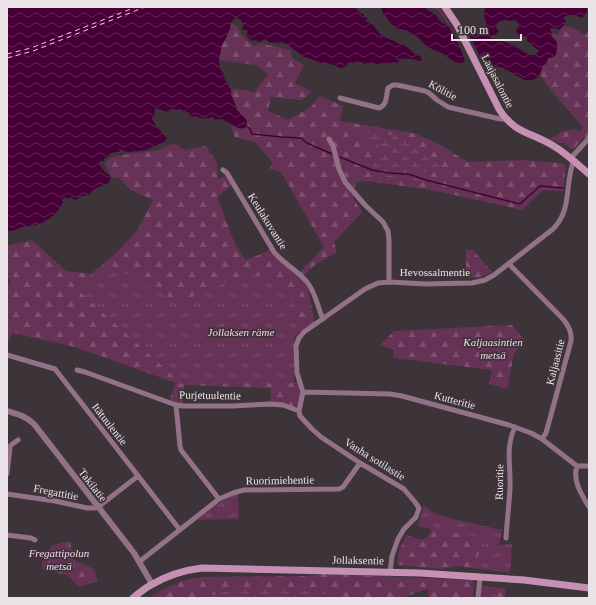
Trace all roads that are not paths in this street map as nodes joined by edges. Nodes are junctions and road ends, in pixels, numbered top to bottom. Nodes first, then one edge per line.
1 (445, 7) edge
2 (340, 98) dead end
3 (506, 119) junction
4 (589, 138) edge
5 (329, 139) dead end
6 (572, 159) junction
7 (223, 170) dead end
8 (589, 174) edge
9 (509, 264) junction
10 (389, 282) junction
11 (323, 319) junction
12 (7, 355) edge
13 (77, 370) dead end
14 (303, 392) junction
15 (176, 405) junction
16 (7, 411) edge
17 (299, 411) junction
18 (515, 427) junction
19 (542, 439) junction
20 (18, 440) dead end
21 (360, 463) junction
22 (577, 466) junction
23 (589, 466) edge
24 (7, 474) edge
25 (138, 476) junction
26 (7, 494) edge
27 (219, 499) junction
28 (98, 507) junction
29 (589, 507) edge
30 (180, 530) junction
31 (7, 535) edge
32 (506, 538) dead end
33 (35, 540) dead end
34 (139, 562) junction
35 (390, 572) junction
36 (480, 577) junction
37 (152, 584) junction
38 (589, 588) edge
39 (134, 598) edge
40 (478, 598) edge

1 - 3 main road, Laajasalontie
2 - 3 street, Kölitie
3 - 6 main road, Laajasalontie
4 - 6 street
5 - 10 street
6 - 8 main road, Laajasalontie
6 - 9 street, Hevossalmentie
7 - 11 street, Keulakuvantie
9 - 10 street, Hevossalmentie
9 - 19 street, Kaljaasitie
10 - 11 street, Hevossalmentie
11 - 14 street, Hevossalmentie
12 - 25 street, Itätuulentie
13 - 15 street, Purjetuulentie
14 - 17 street
14 - 18 street, Kutteritie
15 - 17 street, Purjetuulentie
15 - 27 street
16 - 28 street, Takilatie
17 - 21 street, Vanha sotilastie
18 - 19 street, Kutteritie
18 - 32 street, Ruoritie
19 - 22 street, Kutteritie
20 - 24 street
21 - 27 street, Ruorimiehentie
21 - 35 street, Vanha sotilastie
22 - 23 street
22 - 29 street
25 - 28 street
25 - 30 street, Itätuulentie
26 - 28 street, Fregattitie
27 - 30 street, Ruorimiehentie
28 - 34 street, Takilatie
30 - 34 street, Ruorimiehentie
31 - 33 street
34 - 37 street, Takilatie
35 - 36 main road, Jollaksentie
35 - 37 main road, Jollaksentie
36 - 38 main road, Jollaksentie
36 - 40 street
37 - 39 main road, Jollaksentie

